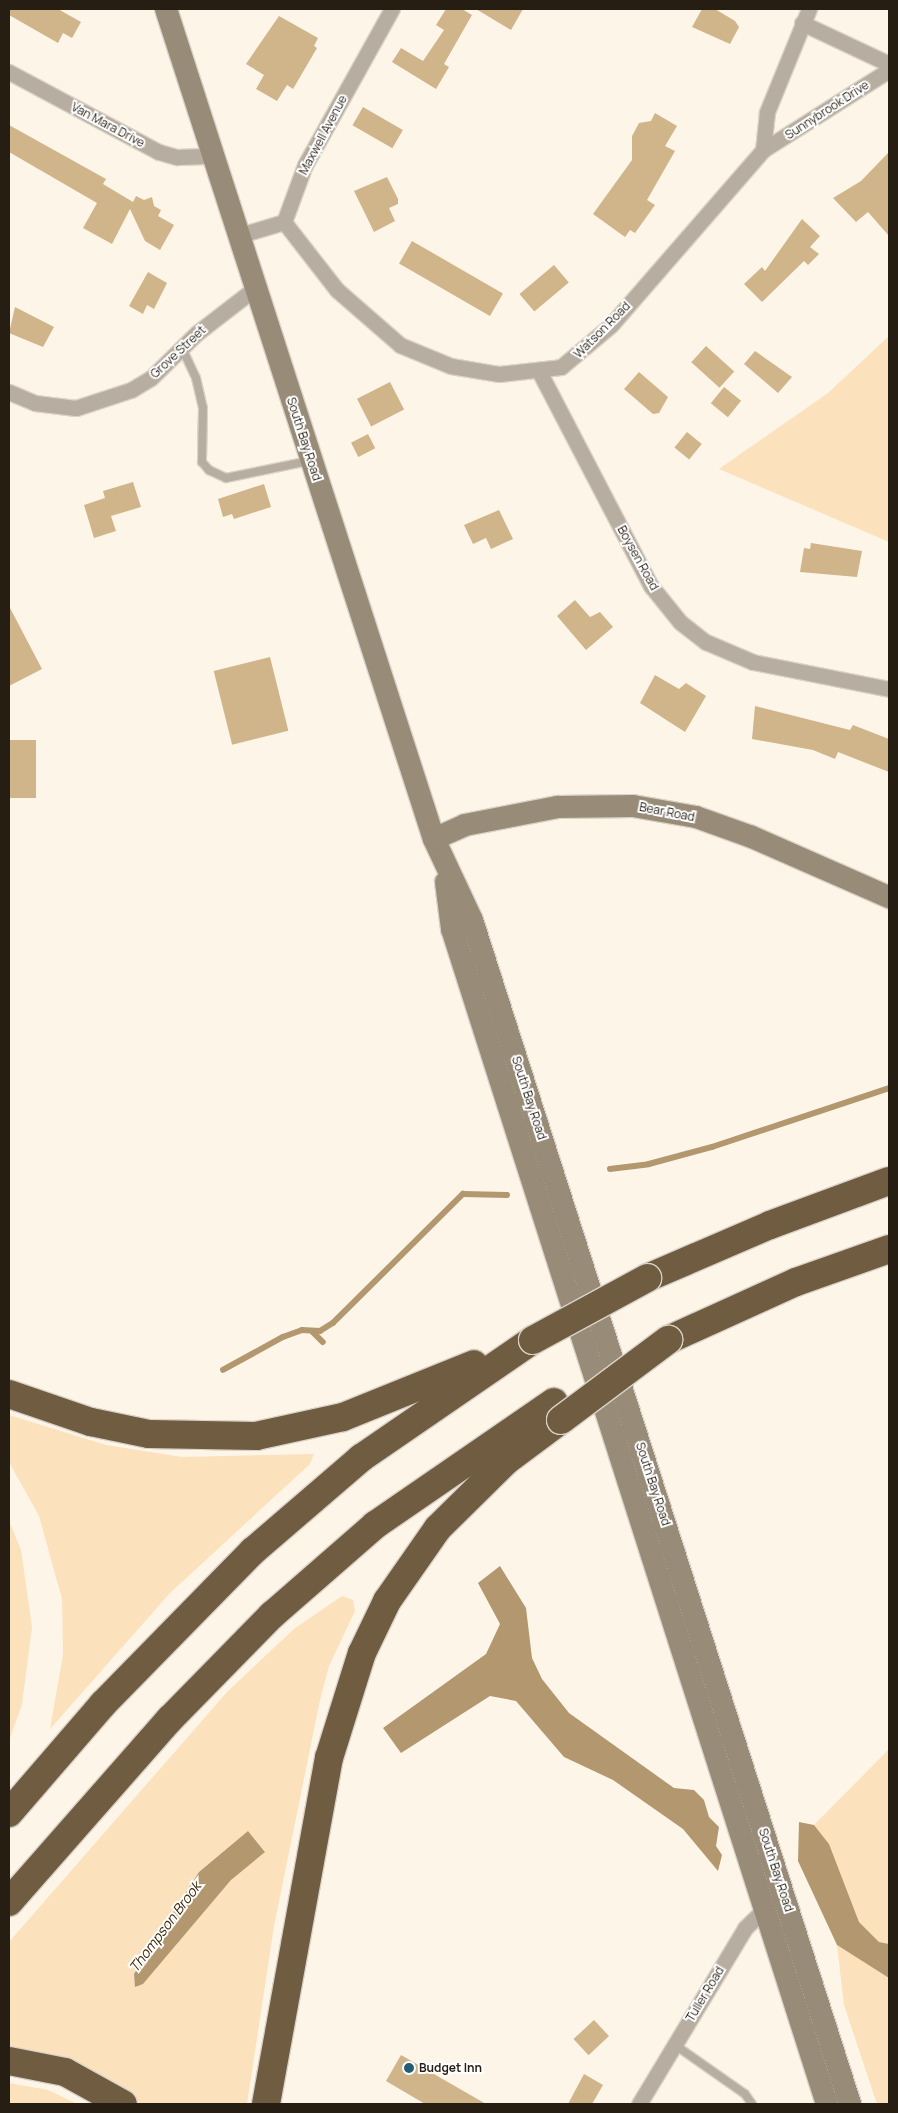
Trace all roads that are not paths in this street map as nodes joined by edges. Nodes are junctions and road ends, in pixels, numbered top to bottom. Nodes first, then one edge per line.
1 (166, 9) edge
2 (392, 9) edge
3 (809, 9) edge
4 (802, 23) junction
5 (889, 64) edge
6 (889, 70) edge
7 (9, 72) edge
8 (763, 150) junction
9 (213, 156) junction
10 (284, 222) junction
11 (237, 236) junction
12 (254, 289) junction
13 (182, 348) junction
14 (540, 373) junction
15 (9, 392) edge
16 (311, 460) junction
17 (889, 689) edge
18 (434, 839) junction
19 (444, 868) junction
20 (889, 897) edge
21 (889, 1181) edge
22 (889, 1249) edge
23 (533, 1340) junction
24 (9, 1394) edge
25 (557, 1411) junction
26 (9, 1813) edge
27 (785, 1898) junction
28 (9, 1902) edge
29 (763, 1907) junction
30 (674, 2045) junction
31 (9, 2061) edge
32 (123, 2104) edge
33 (266, 2104) edge
34 (639, 2104) edge
35 (752, 2104) edge
36 (827, 2104) edge
37 (850, 2104) edge

1 - 9 street, South Bay Road
2 - 10 street, Maxwell Avenue
3 - 4 street
4 - 5 street
4 - 8 street
6 - 8 street, Sunnybrook Drive
7 - 9 street, Van Mara Drive
8 - 14 street, Watson Road
9 - 11 street, South Bay Road
10 - 11 street
10 - 14 street, Watson Road
11 - 12 street, South Bay Road
12 - 13 street, Grove Street
12 - 16 street, South Bay Road
13 - 15 street, Grove Street
13 - 16 lane
14 - 17 street, Boysen Road
16 - 18 street, South Bay Road
18 - 19 street, South Bay Road
18 - 20 street, Bear Road
19 - 27 street, South Bay Road
19 - 29 street, South Bay Road
21 - 23 highway, bridge
22 - 25 highway, bridge
23 - 24 highway
23 - 26 highway
25 - 28 highway
25 - 33 highway
27 - 29 street, Tuller Road
27 - 37 street, South Bay Road
29 - 30 street, Tuller Road
29 - 36 street, South Bay Road
30 - 34 street, Tuller Road
30 - 35 lane
31 - 32 highway

